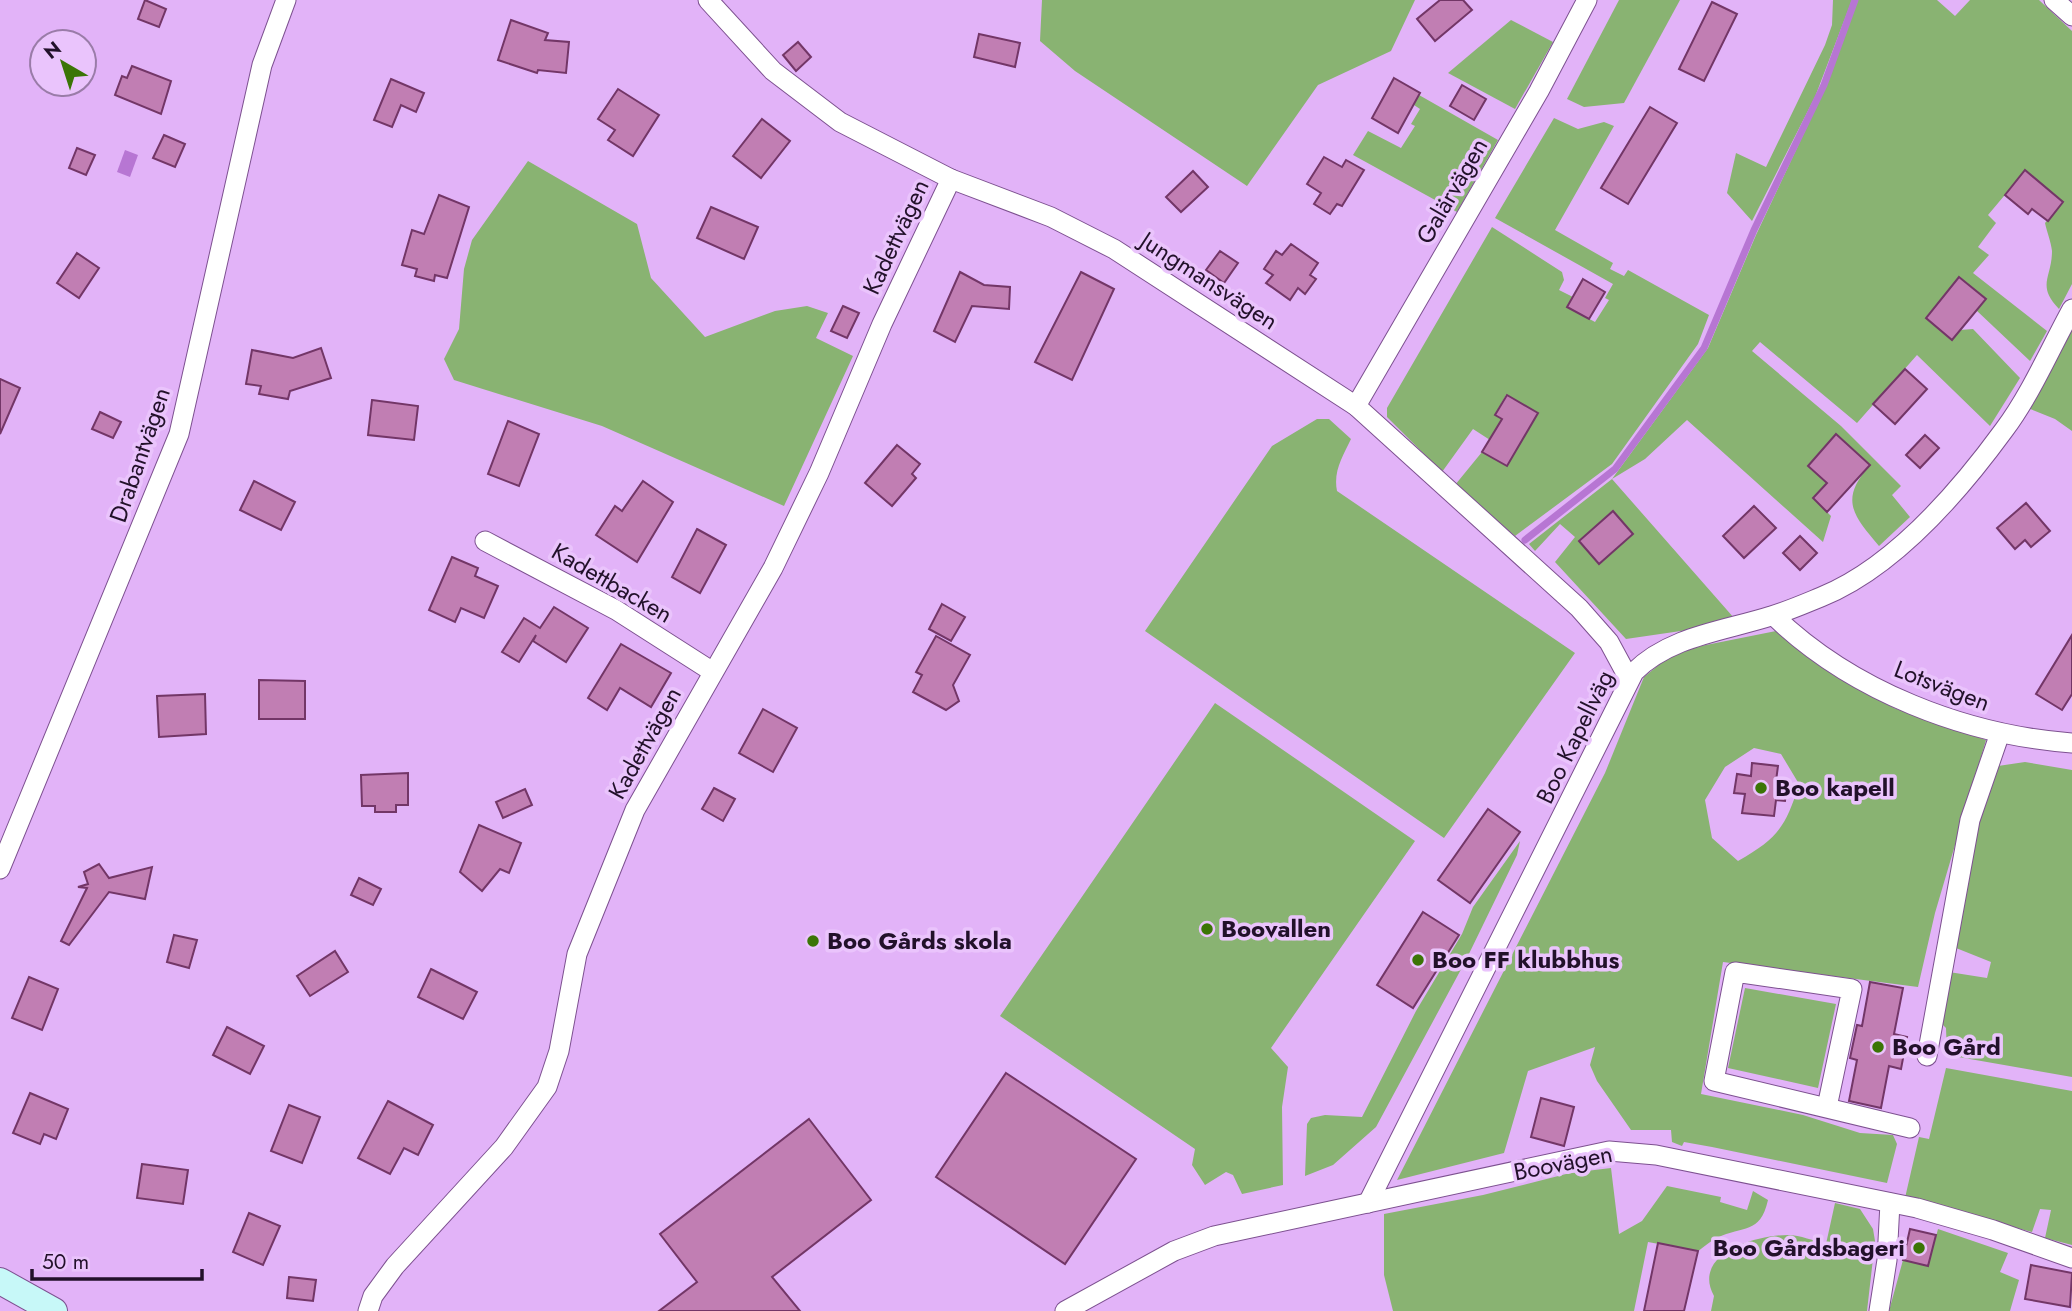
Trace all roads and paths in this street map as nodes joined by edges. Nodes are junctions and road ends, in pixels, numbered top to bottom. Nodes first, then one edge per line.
1 (286, 0) edge
2 (708, 0) edge
3 (1587, 0) edge
4 (2054, 0) edge
5 (2072, 16) edge
6 (951, 178) junction
7 (2072, 309) edge
8 (1356, 406) junction
9 (485, 541) dead end
10 (1774, 615) junction
11 (713, 672) junction
12 (1629, 679) junction
13 (2000, 733) junction
14 (2072, 743) edge
15 (0, 869) edge
16 (1927, 1056) dead end
17 (1827, 1107) junction
18 (1910, 1128) dead end
19 (1368, 1203) junction
20 (1890, 1203) junction
21 (2072, 1258) edge
22 (0, 1281) edge
23 (54, 1311) edge
24 (368, 1311) edge
25 (1065, 1311) edge
26 (1879, 1311) edge

1 - 15 street, Drabantvägen
2 - 6 street, Jungmansvägen
3 - 8 street, Galärvägen
4 - 5 street
6 - 8 street, Jungmansvägen
6 - 11 street, Kadettvägen
7 - 10 street, Boo Kapellväg
8 - 12 street, Jungmansvägen
9 - 11 street, Kadettbacken
10 - 12 street, Boo Kapellväg
10 - 13 street, Lotsvägen
11 - 24 street, Kadettvägen
12 - 19 street, Boo Kapellväg
13 - 14 street, Lotsvägen
13 - 16 street
17 - 17 street
17 - 18 street
19 - 20 street, Boovägen
19 - 25 street, Boovägen
20 - 21 street, Boovägen
20 - 26 street
22 - 23 street

